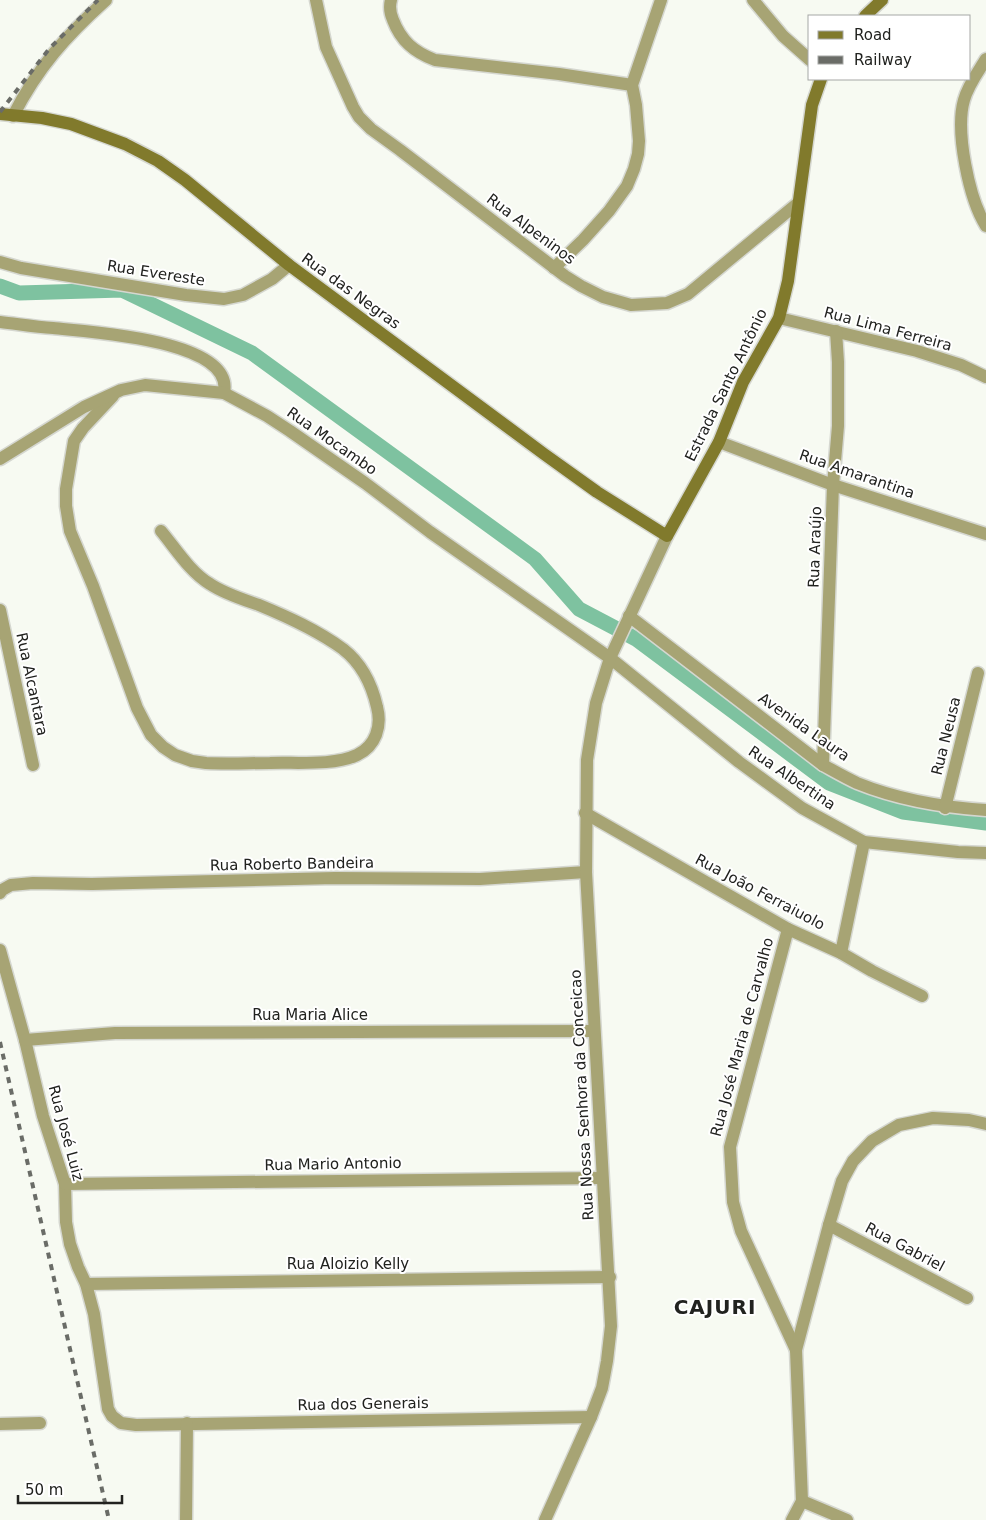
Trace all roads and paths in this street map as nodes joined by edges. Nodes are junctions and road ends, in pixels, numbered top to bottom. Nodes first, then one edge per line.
1 (106, 0) edge
2 (316, 0) edge
3 (390, 0) edge
4 (661, 0) edge
5 (753, 0) edge
6 (882, 0) edge
7 (866, 15) edge
8 (808, 58) edge
9 (986, 59) edge
10 (821, 80) edge
11 (632, 84) junction
12 (0, 114) edge
13 (13, 116) junction
14 (798, 202) junction
15 (986, 226) edge
16 (5, 264) edge
17 (289, 266) junction
18 (554, 268) junction
19 (779, 318) junction
20 (0, 322) edge
21 (836, 331) junction
22 (986, 377) edge
23 (120, 390) junction
24 (224, 393) junction
25 (719, 442) junction
26 (3, 457) edge
27 (833, 485) junction
28 (161, 531) dead end
29 (986, 534) edge
30 (667, 536) junction
31 (0, 610) edge
32 (626, 622) junction
33 (612, 654) junction
34 (978, 672) dead end
35 (33, 765) dead end
36 (823, 765) junction
37 (945, 808) junction
38 (986, 810) edge
39 (586, 813) junction
40 (864, 842) junction
41 (986, 853) edge
42 (586, 872) junction
43 (0, 893) edge
44 (788, 929) junction
45 (0, 950) edge
46 (841, 953) junction
47 (922, 996) dead end
48 (594, 1031) junction
49 (25, 1040) junction
50 (986, 1124) edge
51 (602, 1178) junction
52 (65, 1184) junction
53 (829, 1225) junction
54 (610, 1277) junction
55 (86, 1284) junction
56 (967, 1298) dead end
57 (796, 1350) junction
58 (591, 1417) junction
59 (40, 1423) dead end
60 (187, 1423) junction
61 (0, 1424) edge
62 (136, 1425) joint
63 (802, 1501) junction
64 (186, 1520) edge
65 (545, 1520) edge
66 (792, 1520) edge
67 (847, 1520) edge

1 - 13 street
2 - 18 street, Rua Alpeninos
3 - 11 street
4 - 11 street
5 - 8 street
6 - 7 main road
9 - 15 street
10 - 14 main road, Estrada Santo Antônio
11 - 18 street
12 - 13 main road, Rua das Negras
13 - 17 main road, Rua das Negras
14 - 18 street, Rua Alpeninos
14 - 19 main road, Estrada Santo Antônio
16 - 17 street, Rua Evereste
17 - 30 main road, Rua das Negras
19 - 21 street, Rua Lima Ferreira
19 - 25 main road, Estrada Santo Antônio
20 - 24 street
21 - 22 street, Rua Lima Ferreira
21 - 27 street, Rua Araújo
23 - 24 street, Rua Mocambo
23 - 26 street, Rua Mocambo
23 - 28 street
24 - 33 street, Rua Mocambo
25 - 27 street, Rua Amarantina
25 - 30 main road, Estrada Santo Antônio
27 - 29 street, Rua Amarantina
27 - 36 street, Rua Araújo
30 - 32 street, Estrada Santo Antônio
31 - 35 street, Rua Alcantara
32 - 33 street, Estrada Santo Antônio
32 - 36 street, Avenida Laura
33 - 39 street, Rua Nossa Senhora da Conceicao
33 - 40 street, Rua Albertina
34 - 37 street, Rua Neusa
36 - 37 street, Avenida Laura
37 - 38 street, Avenida Laura
39 - 42 street, Rua Nossa Senhora da Conceicao
39 - 44 street, Rua João Ferraiuolo
40 - 41 street, Rua Albertina
40 - 46 street
42 - 43 street, Rua Roberto Bandeira
42 - 48 street, Rua Nossa Senhora da Conceicao
44 - 46 street, Rua João Ferraiuolo
44 - 57 street, Rua José Maria de Carvalho
45 - 49 street, Rua José Luiz
46 - 47 street, Rua João Ferraiuolo
48 - 49 street, Rua Maria Alice
48 - 51 street, Rua Nossa Senhora da Conceicao
49 - 52 street, Rua José Luiz
50 - 53 street, Rua José Maria de Carvalho
51 - 52 street, Rua Mario Antonio
51 - 54 street, Rua Nossa Senhora da Conceicao
52 - 55 street, Rua José Luiz
53 - 56 street, Rua Gabriel
53 - 57 street, Rua José Maria de Carvalho
54 - 55 street, Rua Aloizio Kelly
54 - 58 street, Rua Nossa Senhora da Conceicao
55 - 62 street, Rua José Luiz
57 - 63 street, Rua José Maria de Carvalho
58 - 60 street, Rua dos Generais
58 - 65 street, Rua Nossa Senhora da Conceicao
59 - 61 street
60 - 62 street, Rua dos Generais
60 - 64 street
63 - 66 street
63 - 67 street

